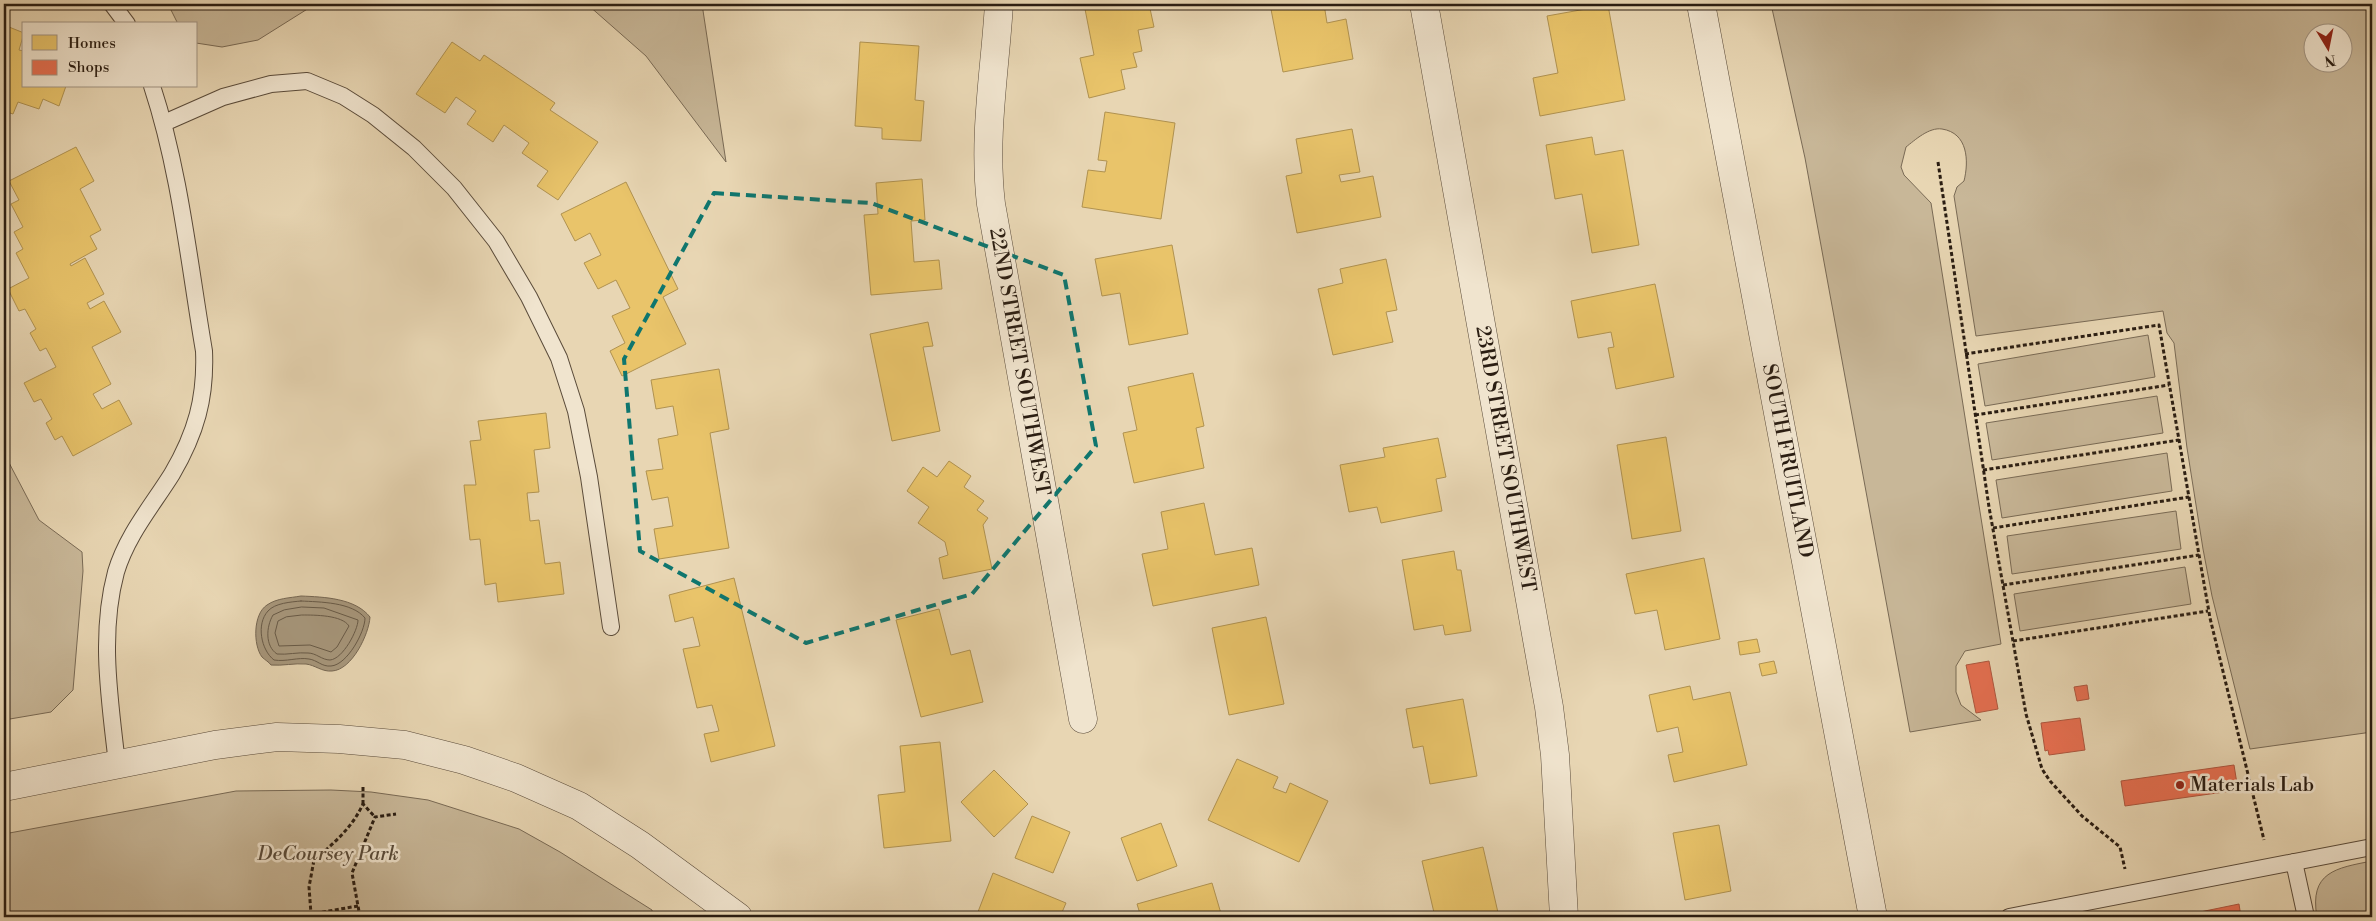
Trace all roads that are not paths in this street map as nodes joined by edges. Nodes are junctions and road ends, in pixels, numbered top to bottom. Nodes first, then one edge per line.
1 (112, 4) edge
2 (999, 4) edge
3 (1424, 4) edge
4 (1701, 4) edge
5 (126, 22) edge
6 (153, 88) edge
7 (164, 124) junction
8 (611, 626) dead end
9 (1083, 719) dead end
10 (117, 764) junction
11 (4, 787) edge
12 (2372, 847) edge
13 (2294, 862) junction
14 (738, 917) edge
15 (1564, 917) edge
16 (1873, 917) edge
17 (2009, 917) edge
18 (2306, 917) edge

1 - 5 lane
2 - 9 street, 22ND STREET SOUTHWEST
3 - 15 street, 23RD STREET SOUTHWEST
4 - 16 street, SOUTH FRUITLAND
6 - 7 lane
7 - 8 lane
7 - 10 lane
10 - 11 street
10 - 14 street
12 - 13 lane
13 - 17 lane
13 - 18 lane

